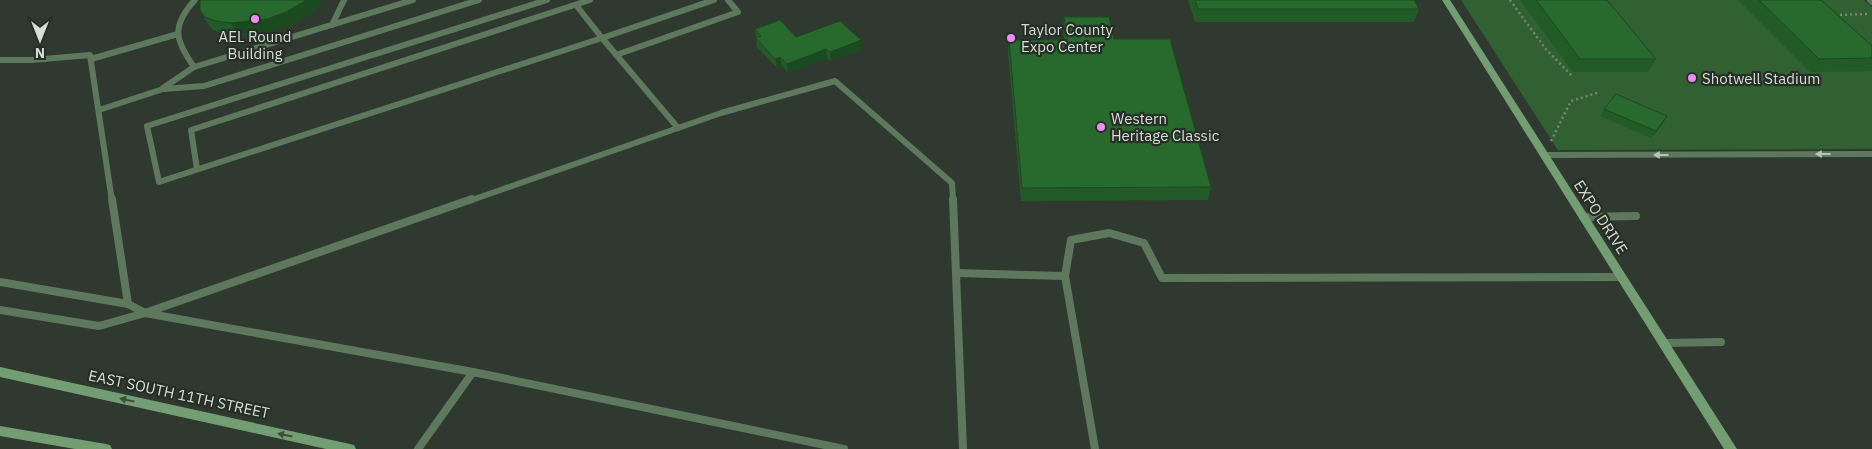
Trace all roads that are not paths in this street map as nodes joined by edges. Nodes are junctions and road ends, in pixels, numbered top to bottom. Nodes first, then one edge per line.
1 (195, 0) edge
2 (344, 0) edge
3 (413, 0) edge
4 (479, 0) edge
5 (547, 0) edge
6 (590, 0) edge
7 (714, 0) edge
8 (728, 0) edge
9 (1446, 0) edge
10 (576, 5) junction
11 (332, 25) junction
12 (178, 34) junction
13 (602, 38) junction
14 (616, 55) junction
15 (90, 59) junction
16 (0, 60) edge
17 (194, 66) junction
18 (163, 89) junction
19 (99, 110) junction
20 (678, 128) junction
21 (1872, 154) edge
22 (1544, 155) junction
23 (197, 170) junction
24 (1636, 216) dead end
25 (1583, 217) junction
26 (956, 273) junction
27 (1065, 276) junction
28 (1621, 277) junction
29 (0, 282) edge
30 (128, 304) junction
31 (0, 310) edge
32 (145, 313) junction
33 (1721, 342) dead end
34 (1663, 343) junction
35 (0, 372) edge
36 (473, 372) junction
37 (0, 431) edge
38 (106, 449) edge
39 (350, 449) edge
40 (418, 449) edge
41 (844, 449) edge
42 (963, 449) edge
43 (1095, 449) edge
44 (1730, 449) edge

1 - 12 lane
2 - 11 lane
3 - 11 lane
4 - 18 lane
5 - 23 lane
6 - 10 lane
7 - 13 lane
8 - 14 lane
9 - 22 street, EXPO DRIVE
10 - 13 lane
10 - 23 lane
11 - 17 lane
12 - 15 lane
12 - 17 lane
13 - 14 lane
13 - 23 lane
14 - 20 lane
15 - 16 lane
15 - 19 lane
17 - 18 lane
18 - 19 lane
19 - 30 lane
20 - 26 lane
20 - 32 lane
21 -> 22 lane
22 - 25 street, EXPO DRIVE
24 - 25 lane
25 - 28 street, EXPO DRIVE
26 - 27 lane
26 - 42 lane
27 - 28 lane
27 - 43 lane
28 - 34 street, EXPO DRIVE
29 - 30 lane
30 - 32 lane
31 - 32 lane
32 - 36 lane
33 - 34 lane
34 - 44 street, EXPO DRIVE
39 -> 35 street, EAST SOUTH 11TH STREET
36 - 40 lane
36 - 41 lane
37 - 38 street

